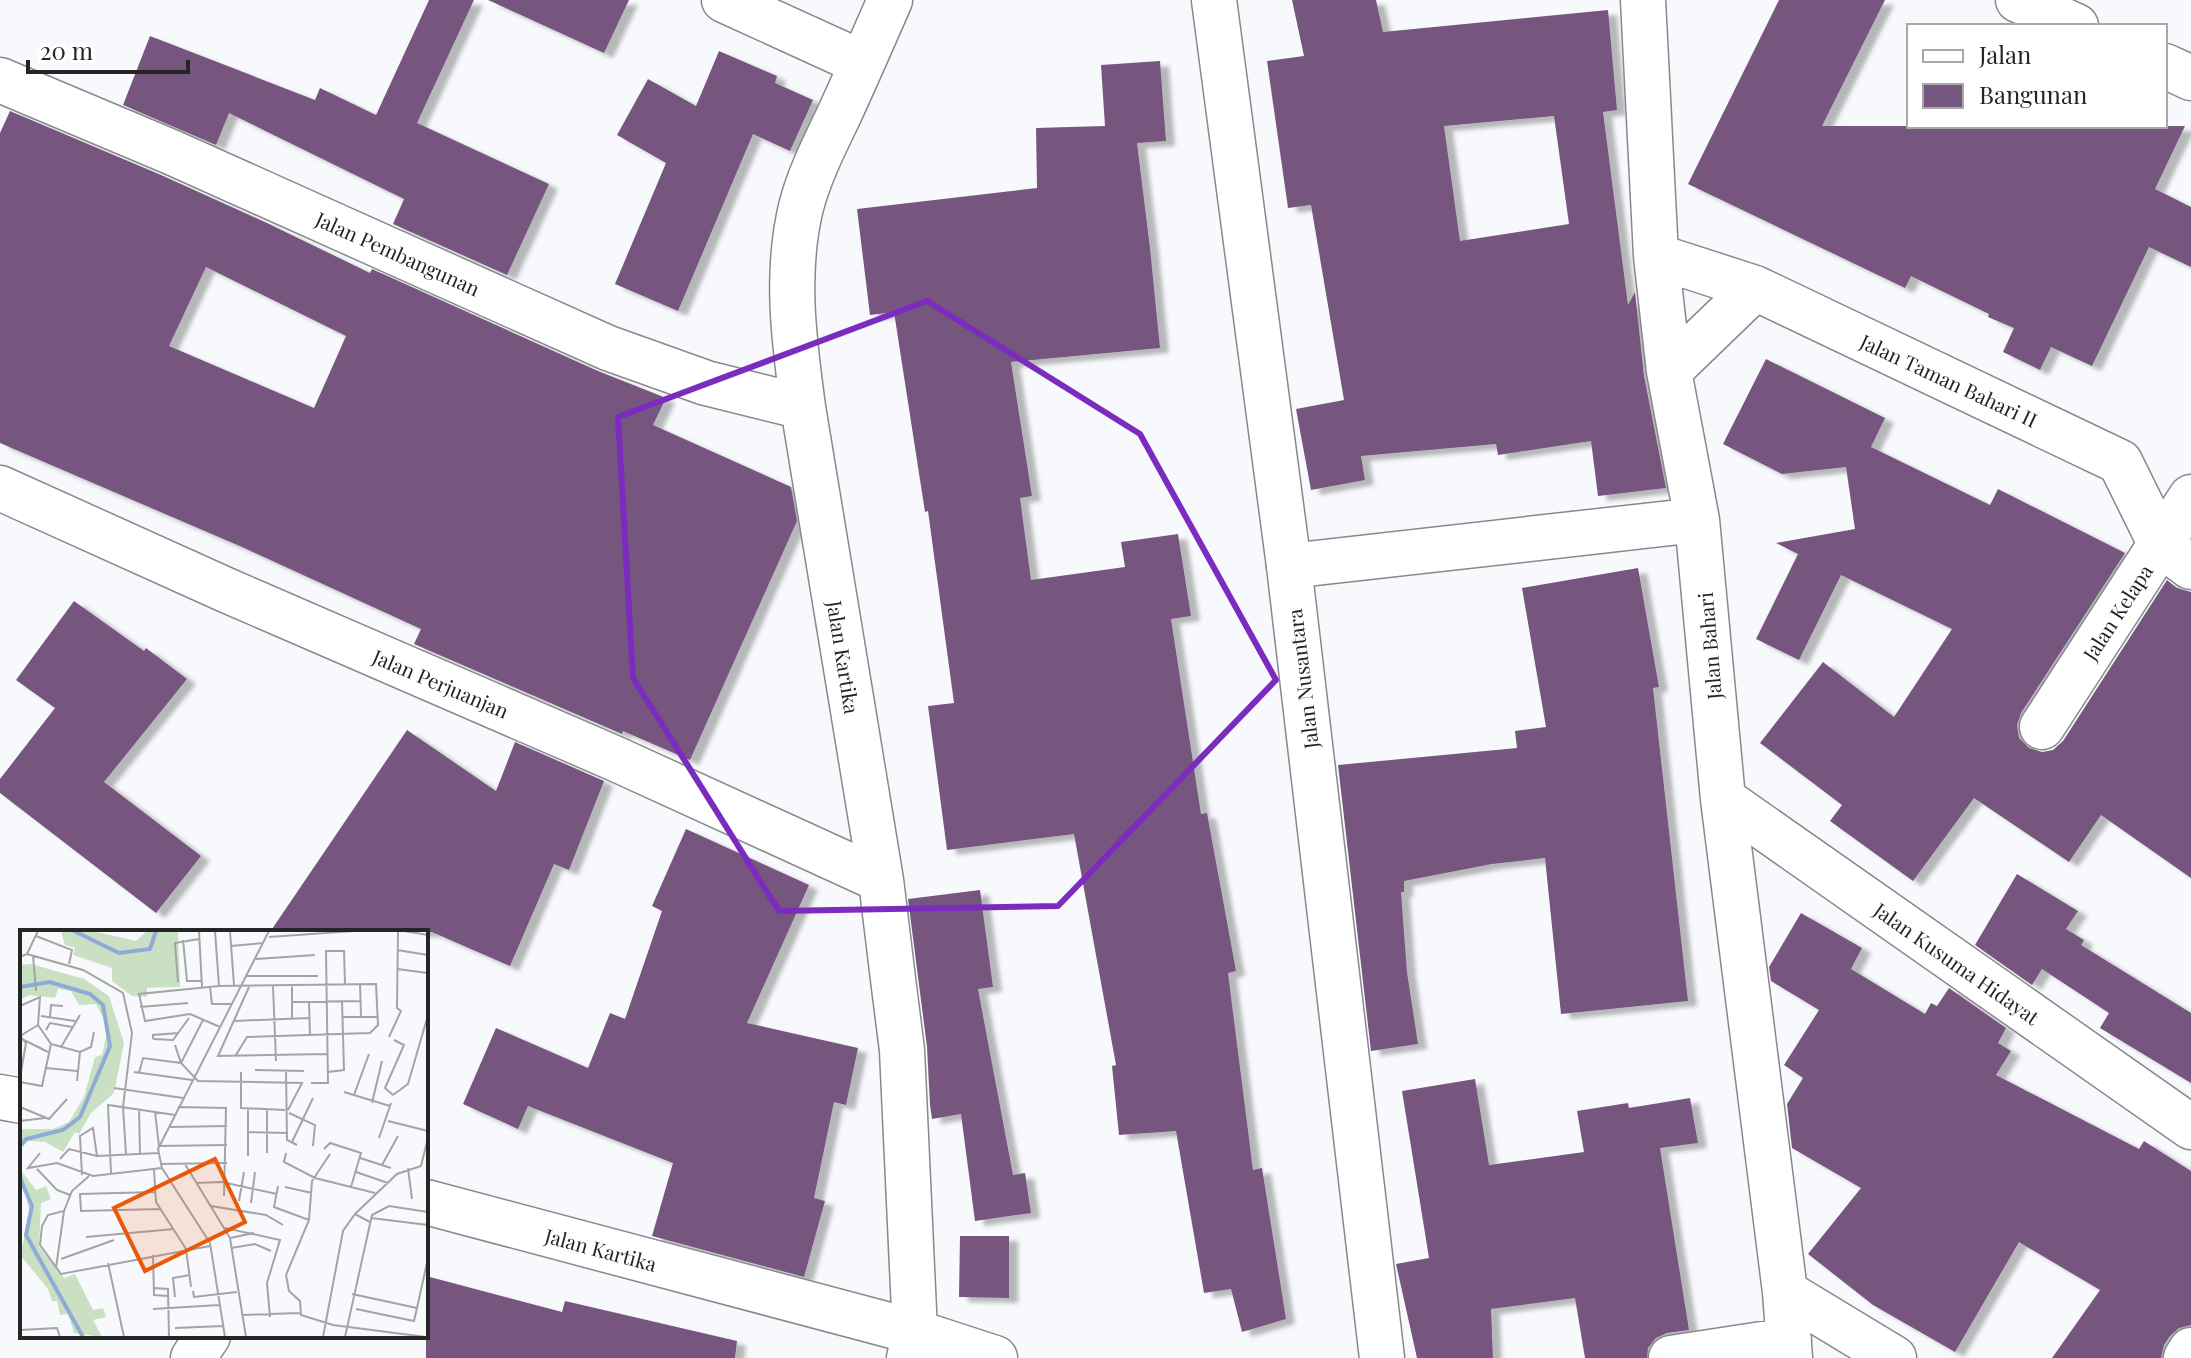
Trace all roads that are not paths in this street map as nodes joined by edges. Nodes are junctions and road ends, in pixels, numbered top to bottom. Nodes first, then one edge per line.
1 (724, 0) edge
2 (890, 0) edge
3 (1214, 0) edge
4 (1643, 0) edge
5 (2018, 0) edge
6 (2072, 24) edge
7 (862, 63) junction
8 (2167, 67) edge
9 (2191, 78) edge
10 (0, 80) edge
11 (1656, 256) junction
12 (1755, 288) junction
13 (1669, 371) junction
14 (803, 407) junction
15 (0, 488) edge
16 (2191, 497) edge
17 (1697, 520) junction
18 (2176, 556) edge
19 (1289, 566) junction
20 (2042, 727) dead end
21 (1723, 799) junction
22 (881, 880) junction
23 (0, 1097) edge
24 (20, 1101) edge
25 (2191, 1127) edge
26 (428, 1203) edge
27 (1785, 1292) junction
28 (207, 1338) edge
29 (912, 1345) edge
30 (1790, 1349) edge
31 (2191, 1350) edge
32 (193, 1358) edge
33 (995, 1358) edge
34 (1382, 1358) edge
35 (1671, 1358) edge
36 (1894, 1358) edge
37 (2186, 1358) edge

1 - 7 street
2 - 7 street, Jalan Kartika
3 - 19 street, Jalan Nusantara
4 - 11 street, Jalan Bahari
5 - 6 street
7 - 14 street, Jalan Kartika
8 - 9 street
10 - 14 street, Jalan Pembangunan
11 - 12 street, Jalan Taman Bahari II
11 - 13 street, Jalan Bahari
12 - 13 street
12 - 18 street, Jalan Taman Bahari II
13 - 17 street, Jalan Bahari
14 - 22 street, Jalan Kartika
15 - 22 street, Jalan Perjuanjan
16 - 18 street, Jalan Kelapa
17 - 19 street
17 - 21 street, Jalan Bahari
18 - 20 street, Jalan Kelapa
19 - 34 street, Jalan Nusantara
21 - 25 street, Jalan Kusuma Hidayat
21 - 27 street, Jalan Bahari
22 - 29 street, Jalan Kartika
23 - 24 street
26 - 29 street, Jalan Kartika
27 - 30 street, Jalan Bahari
27 - 36 street
28 - 32 street
29 - 33 street, Jalan Kartika
30 - 35 street
31 - 37 street

